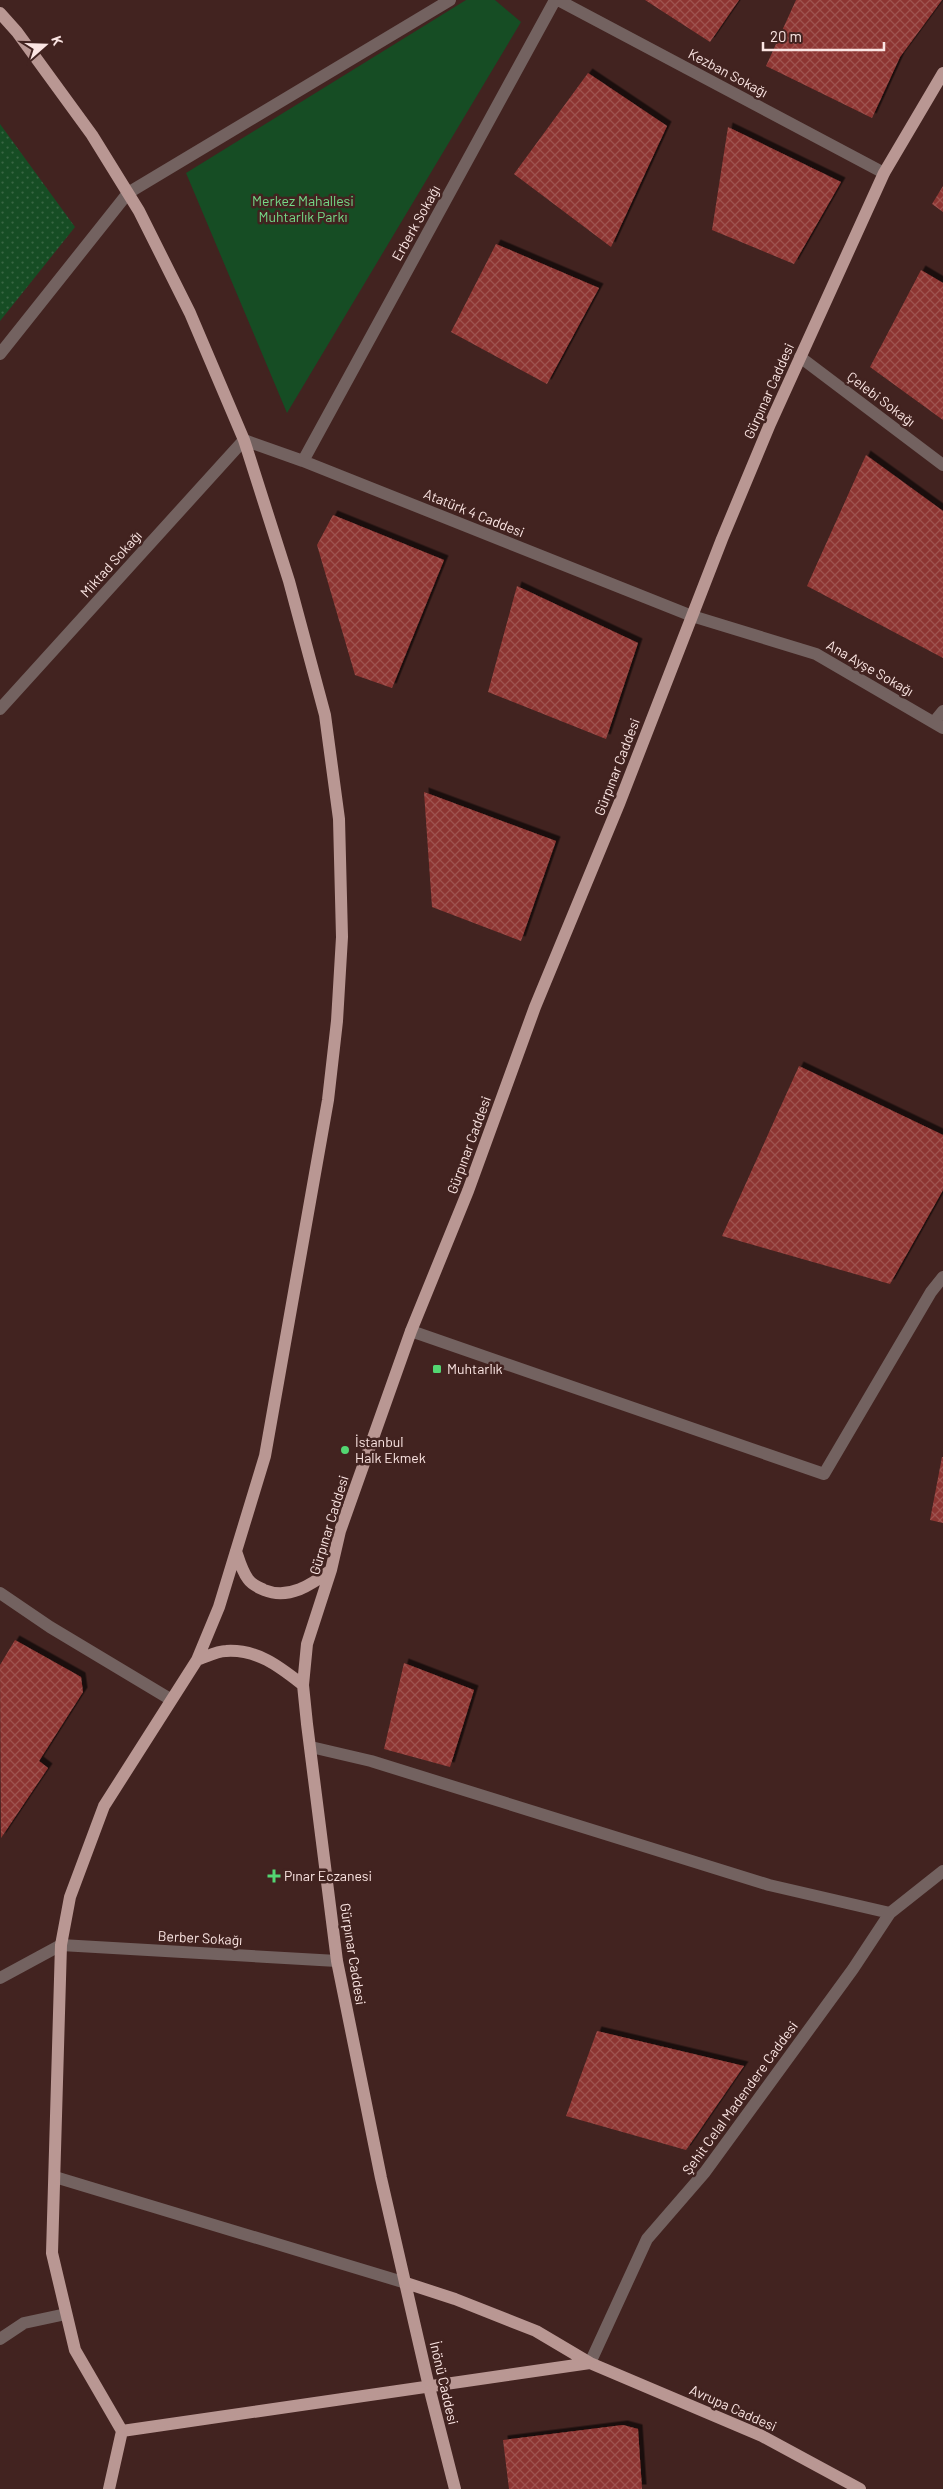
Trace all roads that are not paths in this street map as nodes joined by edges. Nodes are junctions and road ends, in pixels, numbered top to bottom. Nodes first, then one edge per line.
1 (450, 0) edge
2 (557, 0) edge
3 (0, 13) edge
4 (943, 72) edge
5 (884, 173) junction
6 (128, 193) junction
7 (0, 354) edge
8 (800, 357) junction
9 (244, 440) junction
10 (303, 461) junction
11 (943, 465) edge
12 (692, 616) junction
13 (0, 709) edge
14 (943, 711) edge
15 (938, 725) edge
16 (943, 1277) edge
17 (411, 1331) junction
18 (236, 1551) junction
19 (331, 1570) junction
20 (0, 1593) edge
21 (196, 1660) junction
22 (304, 1685) junction
23 (170, 1699) junction
24 (311, 1747) junction
25 (943, 1871) edge
26 (890, 1913) junction
27 (61, 1945) junction
28 (337, 1961) junction
29 (0, 1978) edge
30 (55, 2177) junction
31 (406, 2283) junction
32 (66, 2314) junction
33 (0, 2339) edge
34 (590, 2363) junction
35 (429, 2387) junction
36 (122, 2431) junction
37 (109, 2489) edge
38 (455, 2489) edge
39 (860, 2489) edge

1 - 6 street
2 - 5 street, Kezban Sokağı
2 - 10 street, Erberk Sokağı
3 - 6 main road
4 - 5 main road, Gürpınar Caddesi
5 - 8 main road, Gürpınar Caddesi
6 - 7 street
6 - 9 main road
8 - 11 street, Çelebi Sokağı
8 - 12 main road, Gürpınar Caddesi
9 - 10 street, Atatürk 4 Caddesi
9 - 13 street, Miktad Sokağı
9 - 18 main road
10 - 12 street, Atatürk 4 Caddesi
12 - 15 street, Ana Ayşe Sokağı
12 - 17 main road, Gürpınar Caddesi
14 - 15 street
16 - 17 street
17 - 19 main road, Gürpınar Caddesi
18 - 19 main road
18 - 21 main road
19 - 22 main road, Gürpınar Caddesi
20 - 23 street
21 - 22 main road
21 - 23 main road
22 - 24 main road, Gürpınar Caddesi
23 - 27 main road
24 - 26 street
24 - 28 main road, Gürpınar Caddesi
25 - 26 street, Şehit Celal Madendere Caddesi
26 - 34 street, Şehit Celal Madendere Caddesi
27 - 28 street, Berber Sokağı
27 - 29 street
27 - 30 main road
28 - 31 main road, Gürpınar Caddesi
30 - 31 street
30 - 32 main road
31 - 34 main road, Avrupa Caddesi
31 - 35 main road, İnönü Caddesi
32 - 33 street
32 - 36 main road
34 - 35 main road
34 - 39 main road, Avrupa Caddesi
35 - 36 main road
35 - 38 main road, İnönü Caddesi
36 - 37 main road

